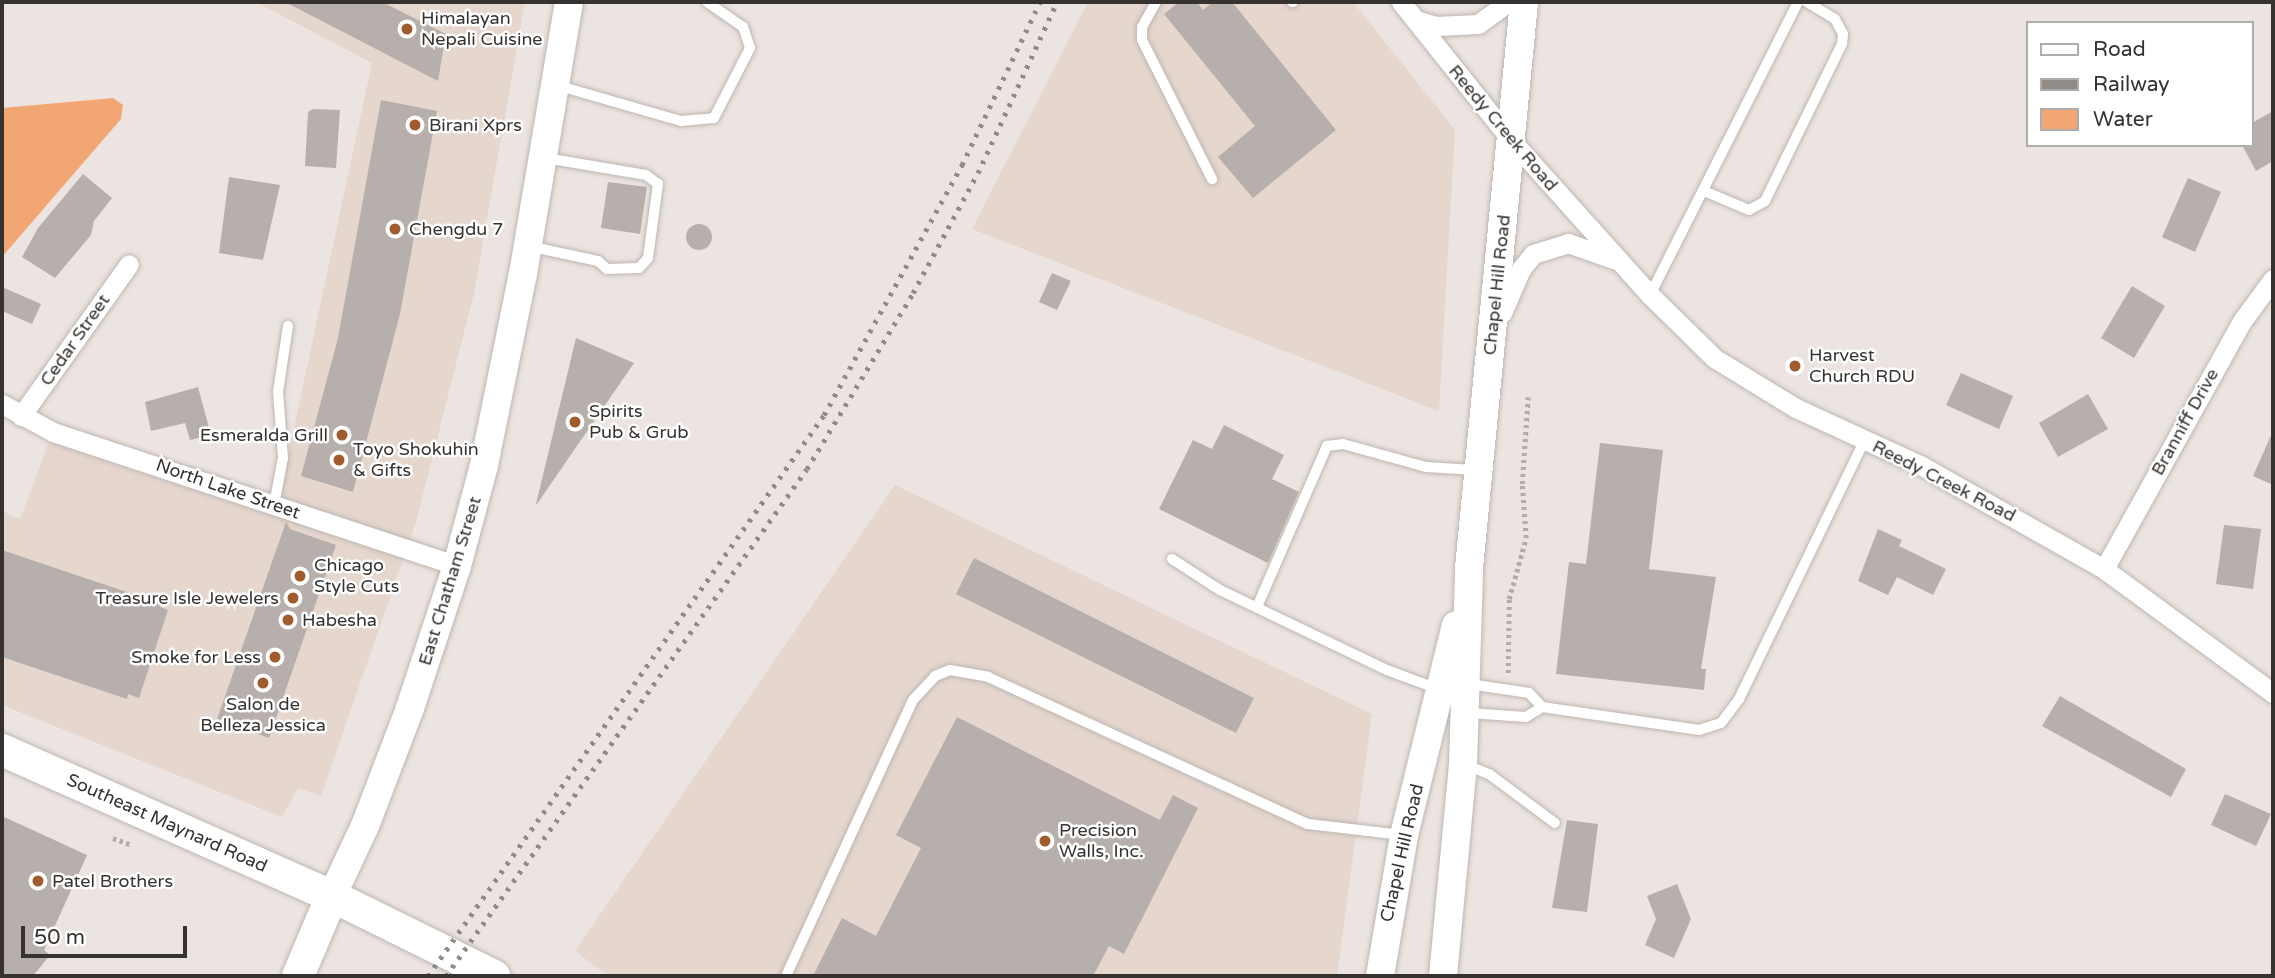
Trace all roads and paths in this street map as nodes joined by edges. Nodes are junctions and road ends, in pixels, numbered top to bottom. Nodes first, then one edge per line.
1 (569, 2) edge
2 (706, 2) edge
3 (1156, 2) edge
4 (1401, 2) edge
5 (1508, 2) edge
6 (1524, 2) edge
7 (1798, 2) edge
8 (1807, 2) edge
9 (1416, 20) junction
10 (555, 85) junction
11 (1511, 140) junction
12 (543, 158) junction
13 (1212, 179) dead end
14 (1704, 191) junction
15 (528, 246) junction
16 (129, 264) dead end
17 (1622, 264) junction
18 (2273, 279) edge
19 (1650, 295) junction
20 (288, 326) dead end
21 (1491, 344) junction
22 (1528, 397) dead end
23 (2, 404) edge
24 (21, 416) junction
25 (1865, 440) junction
26 (1479, 470) junction
27 (274, 505) junction
28 (1172, 559) dead end
29 (457, 566) junction
30 (2104, 569) junction
31 (1257, 607) junction
32 (1508, 673) dead end
33 (1453, 687) junction
34 (2273, 693) edge
35 (1542, 707) junction
36 (1465, 712) junction
37 (2, 750) edge
38 (1464, 764) junction
39 (1555, 823) dead end
40 (1404, 835) junction
41 (113, 838) dead end
42 (132, 845) dead end
43 (332, 896) junction
44 (298, 976) edge
45 (494, 976) edge
46 (786, 976) edge
47 (1380, 976) edge
48 (1444, 976) edge

1 - 10 main road, East Chatham Street
2 - 10 lane
3 - 13 lane
4 - 9 street, Reedy Creek Road
5 - 9 street
6 - 11 main road, Chapel Hill Road
7 - 14 lane
8 - 14 lane
9 - 11 street, Reedy Creek Road
10 - 12 main road, East Chatham Street
11 - 17 street, Reedy Creek Road
11 - 21 main road, Chapel Hill Road
12 - 15 main road, East Chatham Street
12 - 15 lane
14 - 19 lane
15 - 29 main road, East Chatham Street
16 - 24 street, Cedar Street
17 - 19 street, Reedy Creek Road
17 - 21 street, Reedy Creek Road
18 - 30 street, Branniff Drive
19 - 25 street, Reedy Creek Road
20 - 27 lane
21 - 26 main road, Chapel Hill Road
22 - 32 path
23 - 24 street, North Lake Street
24 - 27 street, North Lake Street
25 - 30 street, Reedy Creek Road
25 - 35 lane
26 - 31 lane
26 - 33 main road, Chapel Hill Road
27 - 29 street, North Lake Street
28 - 31 lane
29 - 43 main road, East Chatham Street
30 - 34 street, Reedy Creek Road
31 - 33 lane
33 - 35 lane
33 - 36 main road, Chapel Hill Road
33 - 40 main road, Chapel Hill Road
35 - 36 lane
36 - 38 main road, Chapel Hill Road
37 - 43 main road, Southeast Maynard Road
38 - 39 lane
38 - 48 main road, Chapel Hill Road
40 - 46 lane
40 - 47 main road, Chapel Hill Road
41 - 42 path
43 - 44 main road, East Chatham Street
43 - 45 main road, Southeast Maynard Road

